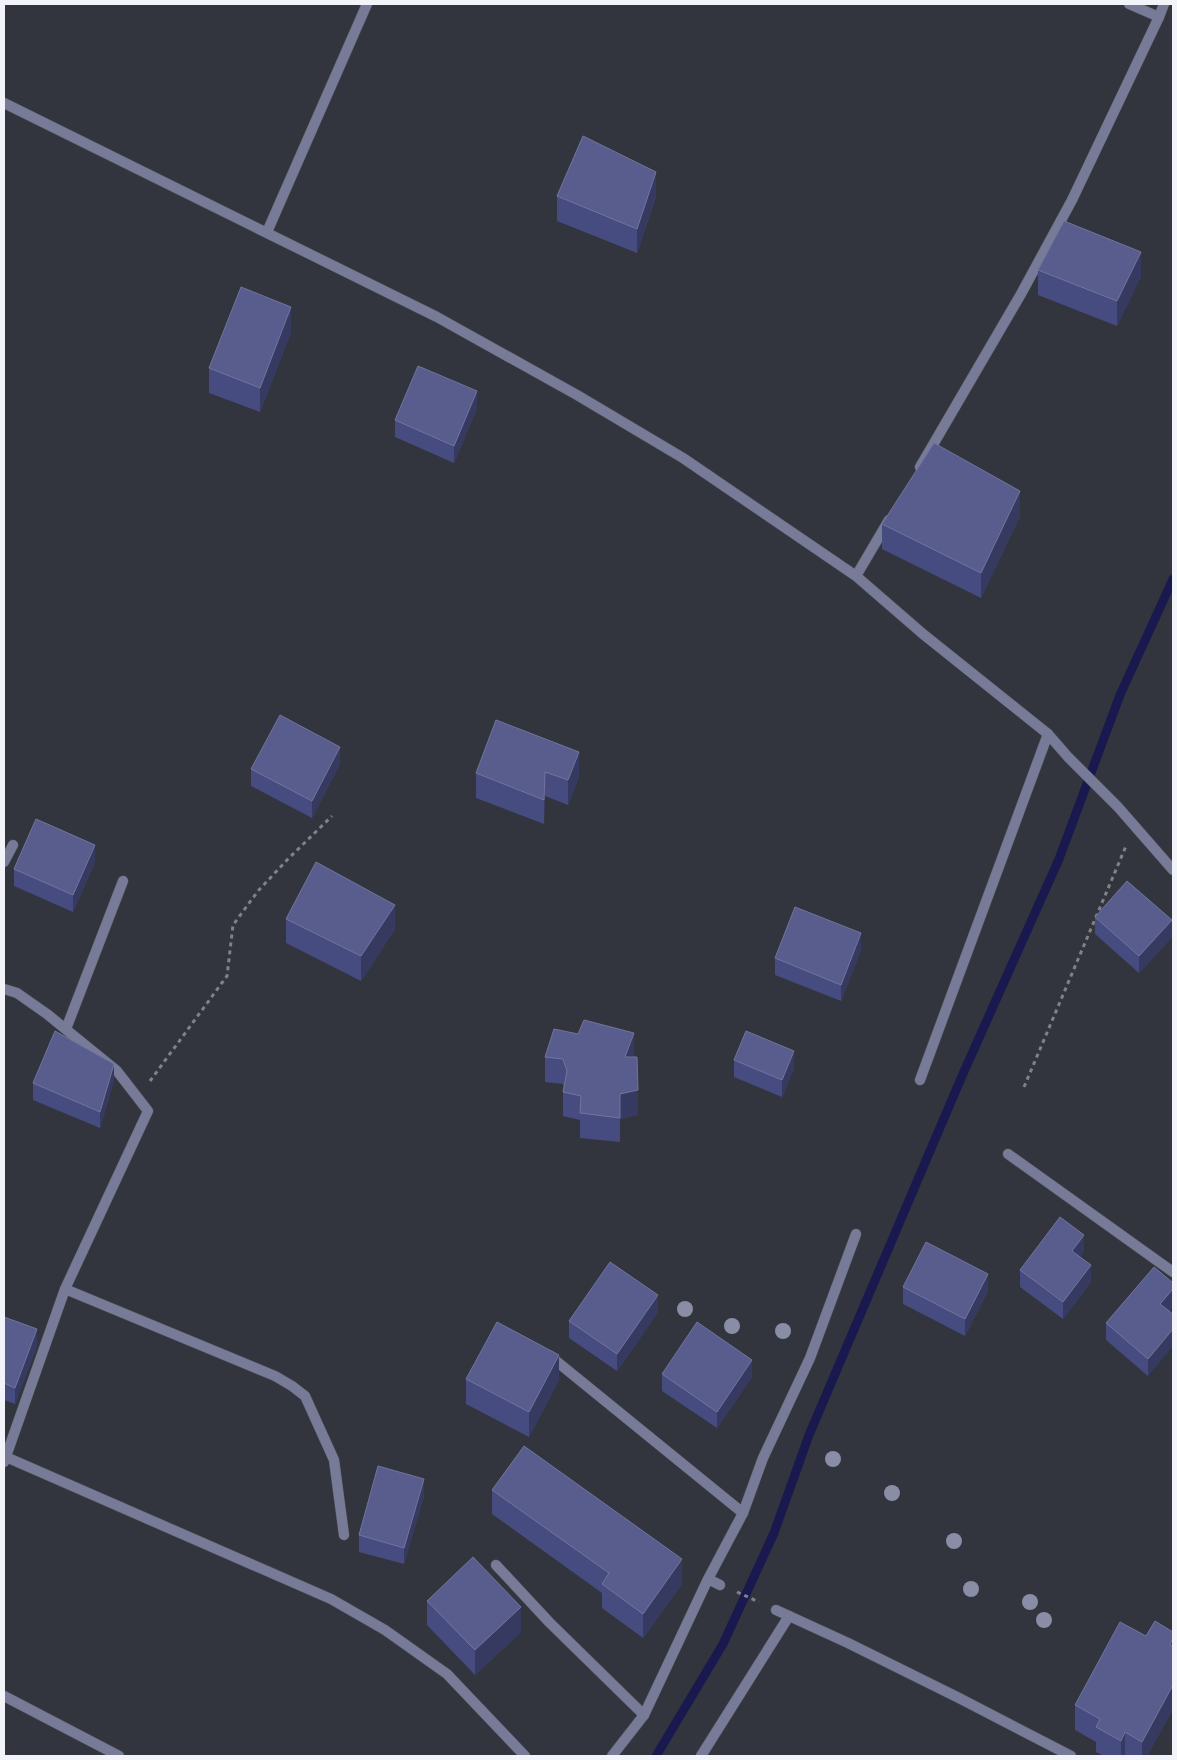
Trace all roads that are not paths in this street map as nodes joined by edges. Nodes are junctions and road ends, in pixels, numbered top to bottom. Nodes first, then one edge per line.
1 (368, 4) edge
2 (1129, 4) edge
3 (1164, 4) edge
4 (1159, 18) junction
5 (4, 103) edge
6 (267, 232) junction
7 (914, 476) edge
8 (896, 509) edge
9 (856, 576) junction
10 (1048, 734) junction
11 (13, 845) dead end
12 (4, 862) edge
13 (1173, 870) edge
14 (123, 881) dead end
15 (4, 989) edge
16 (66, 1029) junction
17 (920, 1080) dead end
18 (1008, 1154) dead end
19 (856, 1234) dead end
20 (1173, 1272) edge
21 (65, 1289) junction
22 (539, 1348) edge
23 (5, 1460) edge
24 (743, 1513) junction
25 (344, 1535) dead end
26 (496, 1565) dead end
27 (708, 1579) junction
28 (720, 1585) road end
29 (776, 1610) road end
30 (789, 1616) junction
31 (4, 1696) edge
32 (644, 1715) junction
33 (119, 1756) edge
34 (525, 1756) edge
35 (612, 1756) edge
36 (701, 1756) edge
37 (1071, 1756) edge

1 - 6 street
2 - 4 street
3 - 4 street
4 - 7 street
5 - 6 street
6 - 9 street
8 - 9 street
9 - 10 street
10 - 13 street
10 - 17 street
11 - 12 street
14 - 16 street
15 - 16 street
16 - 21 street
18 - 20 street
19 - 24 street
21 - 23 street
21 - 25 street
22 - 24 street
23 - 34 street
24 - 27 street
26 - 32 street
27 - 28 street
27 - 32 street
29 - 30 street
30 - 36 street
30 - 37 street
31 - 33 street
32 - 35 street

